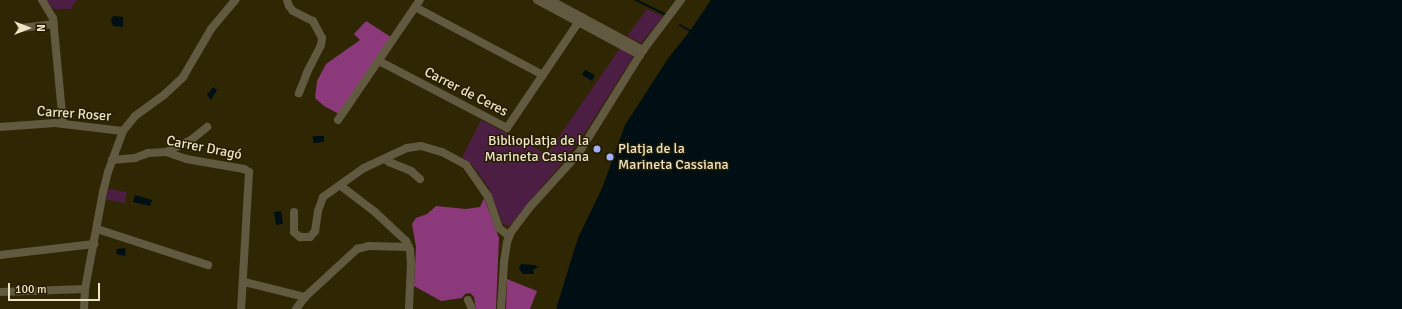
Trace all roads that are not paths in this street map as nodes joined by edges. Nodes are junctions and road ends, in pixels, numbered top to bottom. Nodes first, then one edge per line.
1 (42, 0) edge
2 (235, 0) edge
3 (287, 0) edge
4 (420, 0) edge
5 (536, 0) edge
6 (550, 0) edge
7 (682, 0) edge
8 (415, 7) junction
9 (580, 20) junction
10 (54, 24) junction
11 (21, 28) dead end
12 (642, 53) junction
13 (379, 61) junction
14 (543, 76) junction
15 (299, 93) dead end
16 (338, 120) dead end
17 (63, 124) junction
18 (0, 126) edge
19 (207, 127) dead end
20 (122, 131) junction
21 (166, 152) junction
22 (386, 158) junction
23 (112, 160) junction
24 (420, 179) dead end
25 (340, 186) junction
26 (294, 212) dead end
27 (97, 228) junction
28 (509, 236) junction
29 (94, 244) junction
30 (409, 247) junction
31 (0, 254) edge
32 (208, 265) dead end
33 (244, 282) junction
34 (85, 289) junction
35 (0, 292) edge
36 (305, 297) junction
37 (468, 300) dead end
38 (84, 309) edge
39 (241, 309) edge
40 (296, 309) edge
41 (409, 309) edge
42 (472, 309) edge
43 (501, 309) edge

1 - 10 street
2 - 20 street
3 - 15 street
4 - 8 street
5 - 9 street
6 - 9 street
7 - 12 street
8 - 13 street
8 - 14 street
9 - 12 street
9 - 14 street, Carrer de Ceres
10 - 11 street
10 - 17 street
12 - 28 street
13 - 14 street, Carrer de Ceres
13 - 16 street
17 - 18 street, Carrer Roser
17 - 20 street, Carrer Roser
19 - 21 street
20 - 23 street
21 - 23 street, Carrer Dragó
21 - 33 street, Carrer Dragó
22 - 24 street
22 - 25 street
22 - 28 street
23 - 27 street
25 - 26 street
25 - 30 street
27 - 29 street
27 - 32 street
28 - 43 street
29 - 31 street
29 - 34 street
30 - 36 street
30 - 41 street
33 - 36 street
33 - 39 street, Carrer Dragó
34 - 35 street
34 - 38 street
36 - 40 street
37 - 42 street

